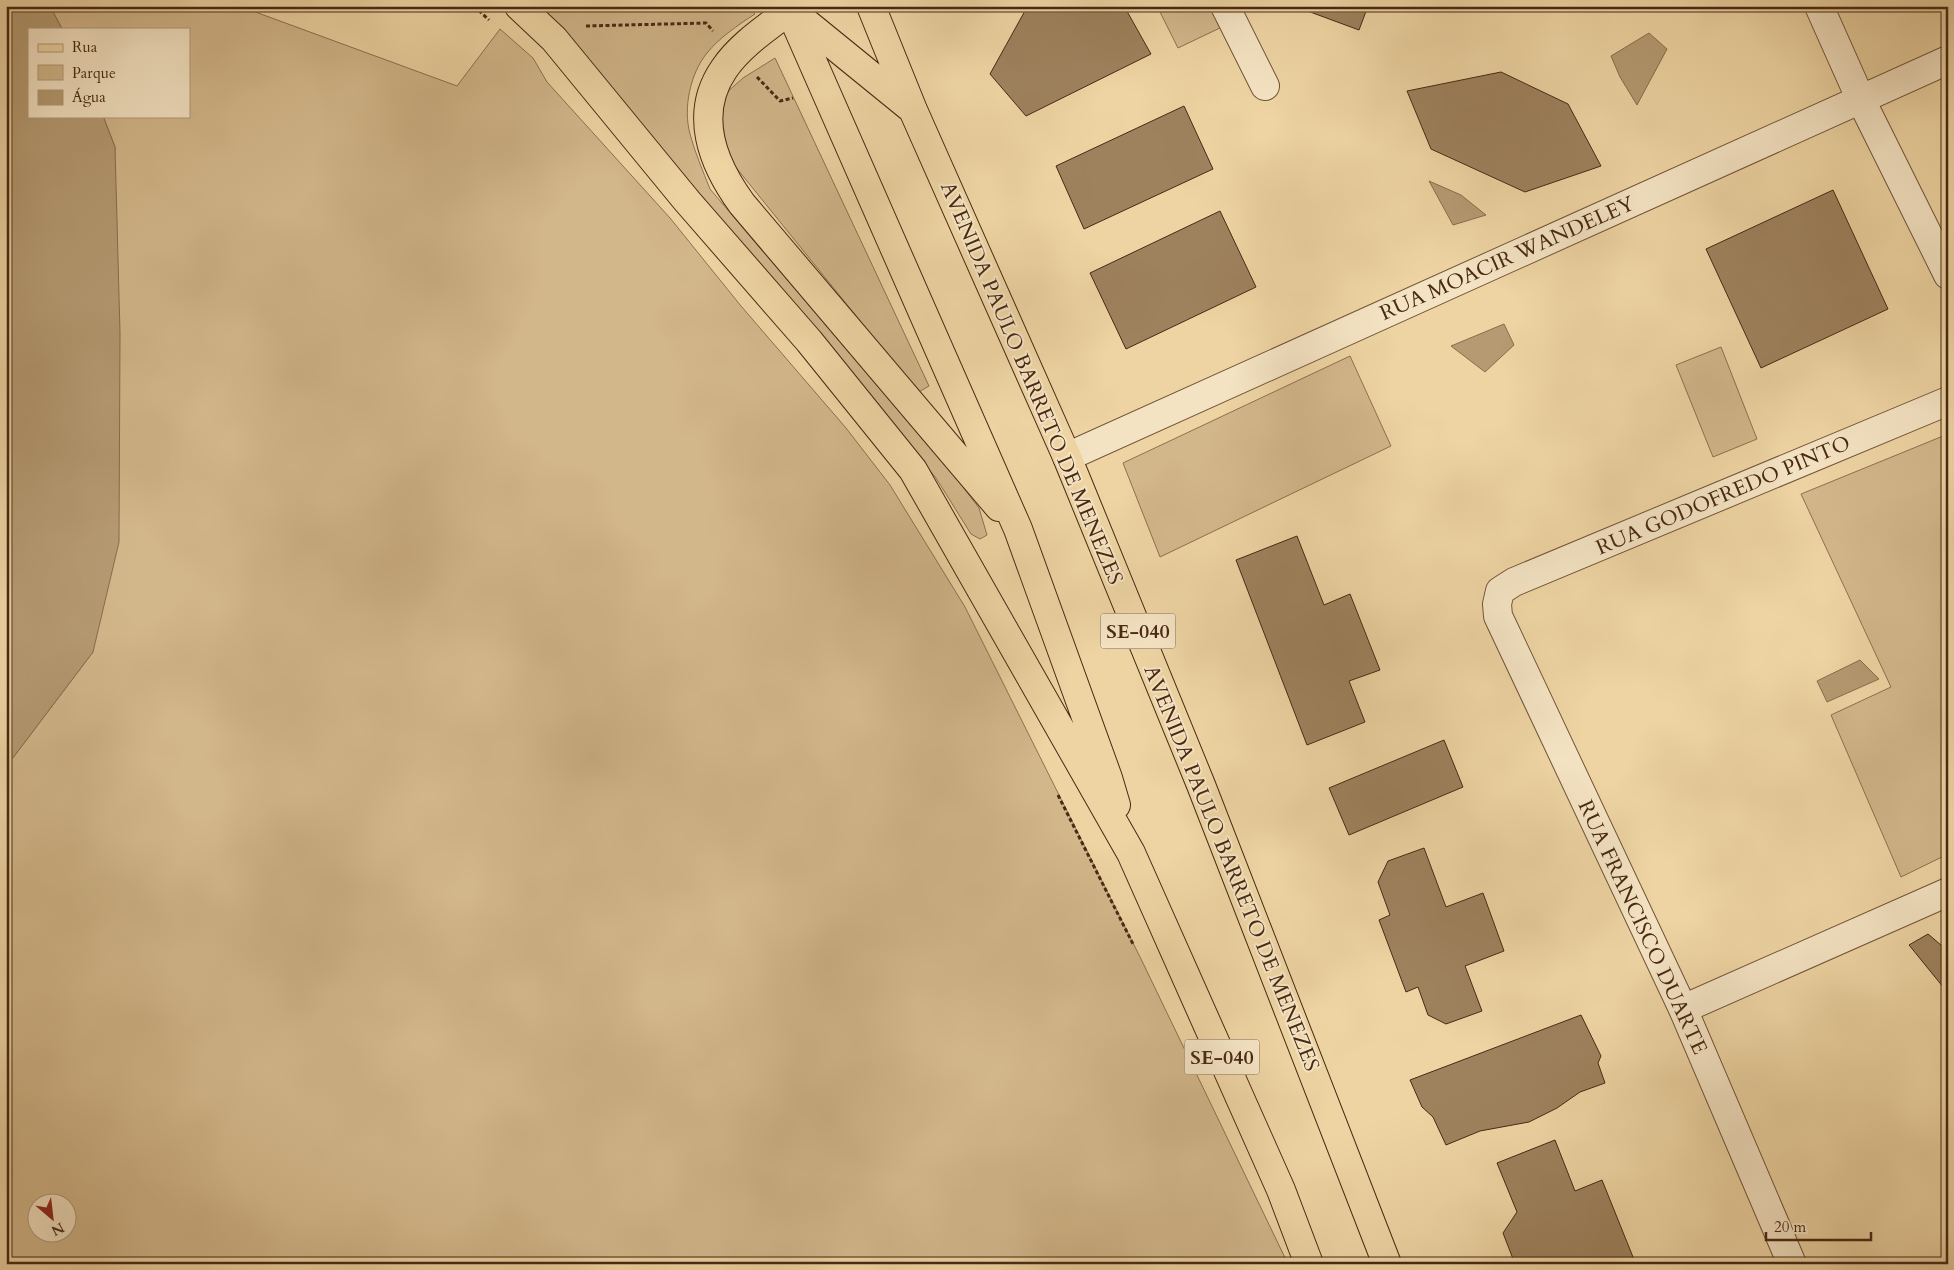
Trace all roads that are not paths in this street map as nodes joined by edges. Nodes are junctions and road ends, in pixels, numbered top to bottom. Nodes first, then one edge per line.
1 (519, 6) edge
2 (1225, 6) edge
3 (1819, 6) edge
4 (789, 8) edge
5 (877, 8) edge
6 (1948, 60) edge
7 (1265, 86) dead end
8 (1860, 98) junction
9 (913, 110) junction
10 (1948, 275) edge
11 (1948, 401) edge
12 (1067, 457) junction
13 (1018, 530) junction
14 (1500, 591) joint
15 (1131, 853) junction
16 (1948, 892) edge
17 (1683, 1009) junction
18 (1310, 1264) edge
19 (1387, 1264) edge
20 (1792, 1264) edge

1 - 15 main road, SE-040
2 - 7 street
3 - 8 street
4 - 9 main road
4 - 13 main road, SE-040
4 - 13 main road
5 - 9 main road, AVENIDA PAULO BARRETO DE MENEZES / SE-040
6 - 8 street, RUA MOACIR WANDELEY
8 - 10 street
8 - 12 street, RUA MOACIR WANDELEY
9 - 12 main road, AVENIDA PAULO BARRETO DE MENEZES / SE-040
11 - 14 street, RUA GODOFREDO PINTO
12 - 19 main road, AVENIDA PAULO BARRETO DE MENEZES / SE-040
13 - 15 main road, SE-040
14 - 17 street, RUA FRANCISCO DUARTE
15 - 18 main road, SE-040
16 - 17 street
17 - 20 street, RUA FRANCISCO DUARTE

